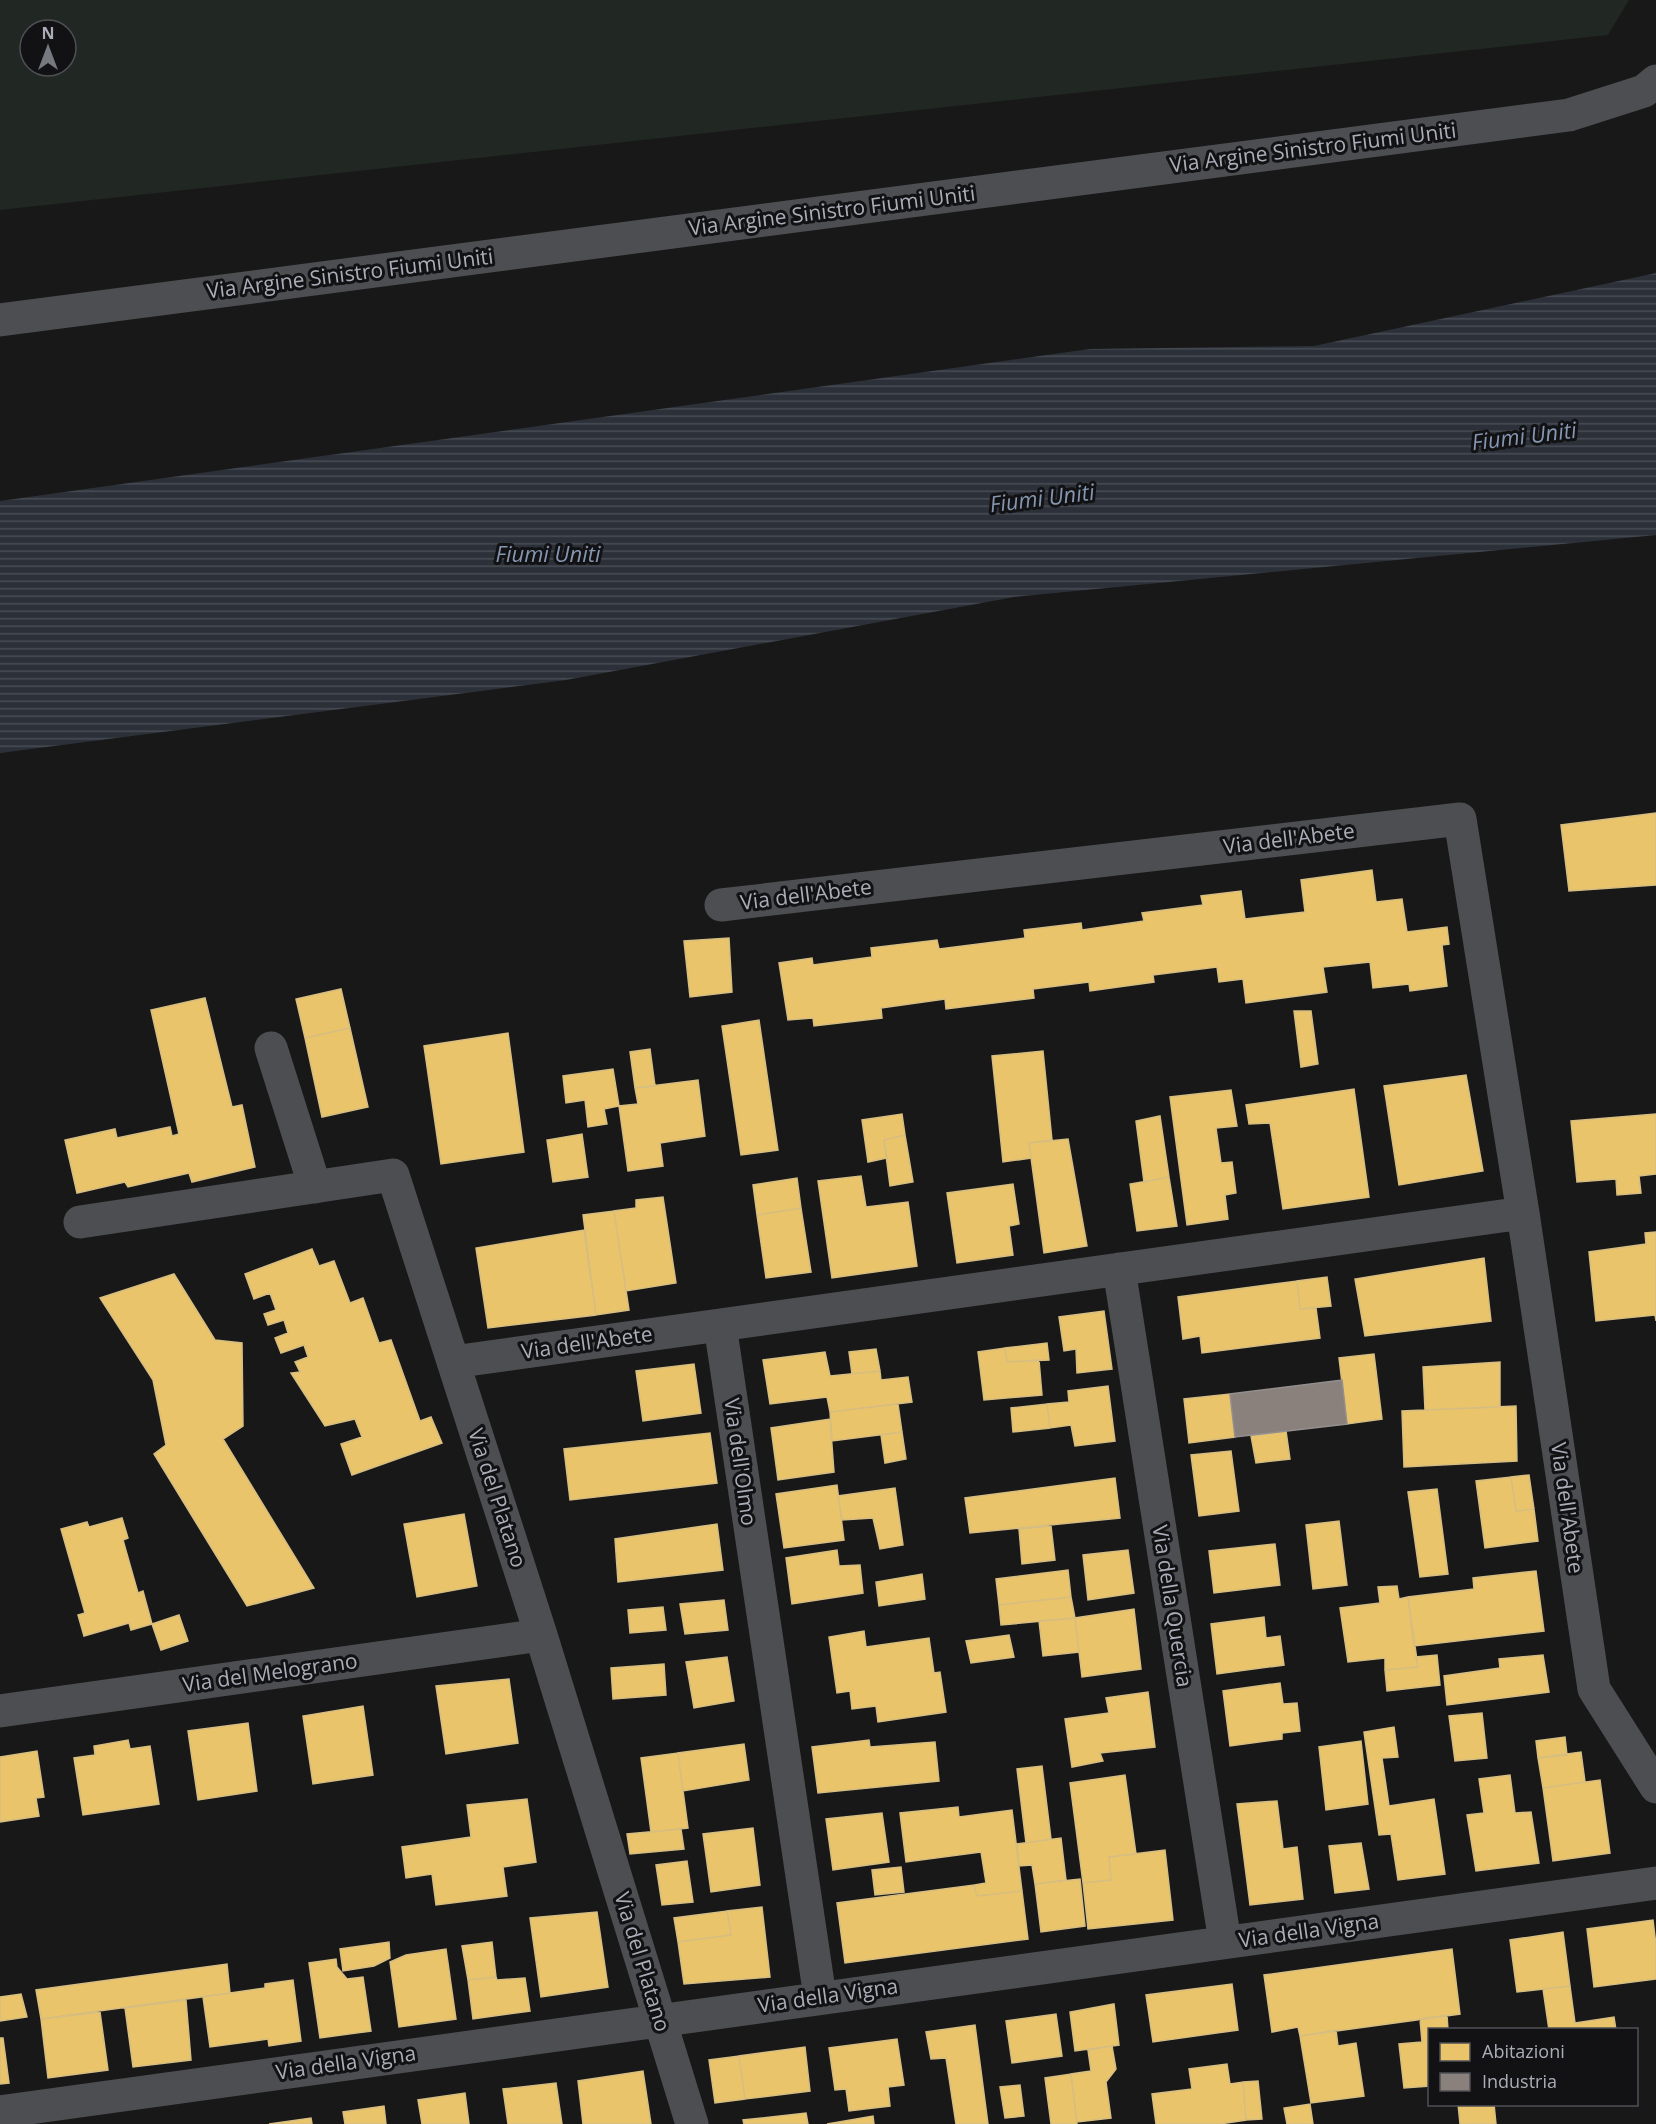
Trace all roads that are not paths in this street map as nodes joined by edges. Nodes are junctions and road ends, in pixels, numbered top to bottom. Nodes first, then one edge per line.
1 (1656, 81) edge
2 (0, 320) edge
3 (721, 905) dead end
4 (271, 1048) dead end
5 (315, 1188) junction
6 (1523, 1213) junction
7 (81, 1222) dead end
8 (1119, 1269) junction
9 (720, 1325) junction
10 (453, 1362) junction
11 (541, 1635) junction
12 (0, 1711) edge
13 (1656, 1787) edge
14 (1656, 1883) edge
15 (1225, 1942) junction
16 (820, 1997) junction
17 (659, 2019) junction
18 (0, 2112) edge
19 (692, 2124) edge

1 - 2 street, Via Argine Sinistro Fiumi Uniti
3 - 6 street, Via dell'Abete
4 - 5 street
5 - 7 street, Via del Platano
5 - 10 street, Via del Platano
6 - 8 street
6 - 13 street, Via dell'Abete
8 - 9 street
8 - 15 street, Via della Quercia
9 - 10 street, Via dell'Abete
9 - 16 street, Via dell'Olmo
10 - 11 street, Via del Platano
11 - 12 street, Via del Melograno
11 - 17 street, Via del Platano
14 - 15 street, Via della Vigna
15 - 16 street, Via della Vigna
16 - 17 street, Via della Vigna
17 - 18 street, Via della Vigna
17 - 19 street, Via del Platano

